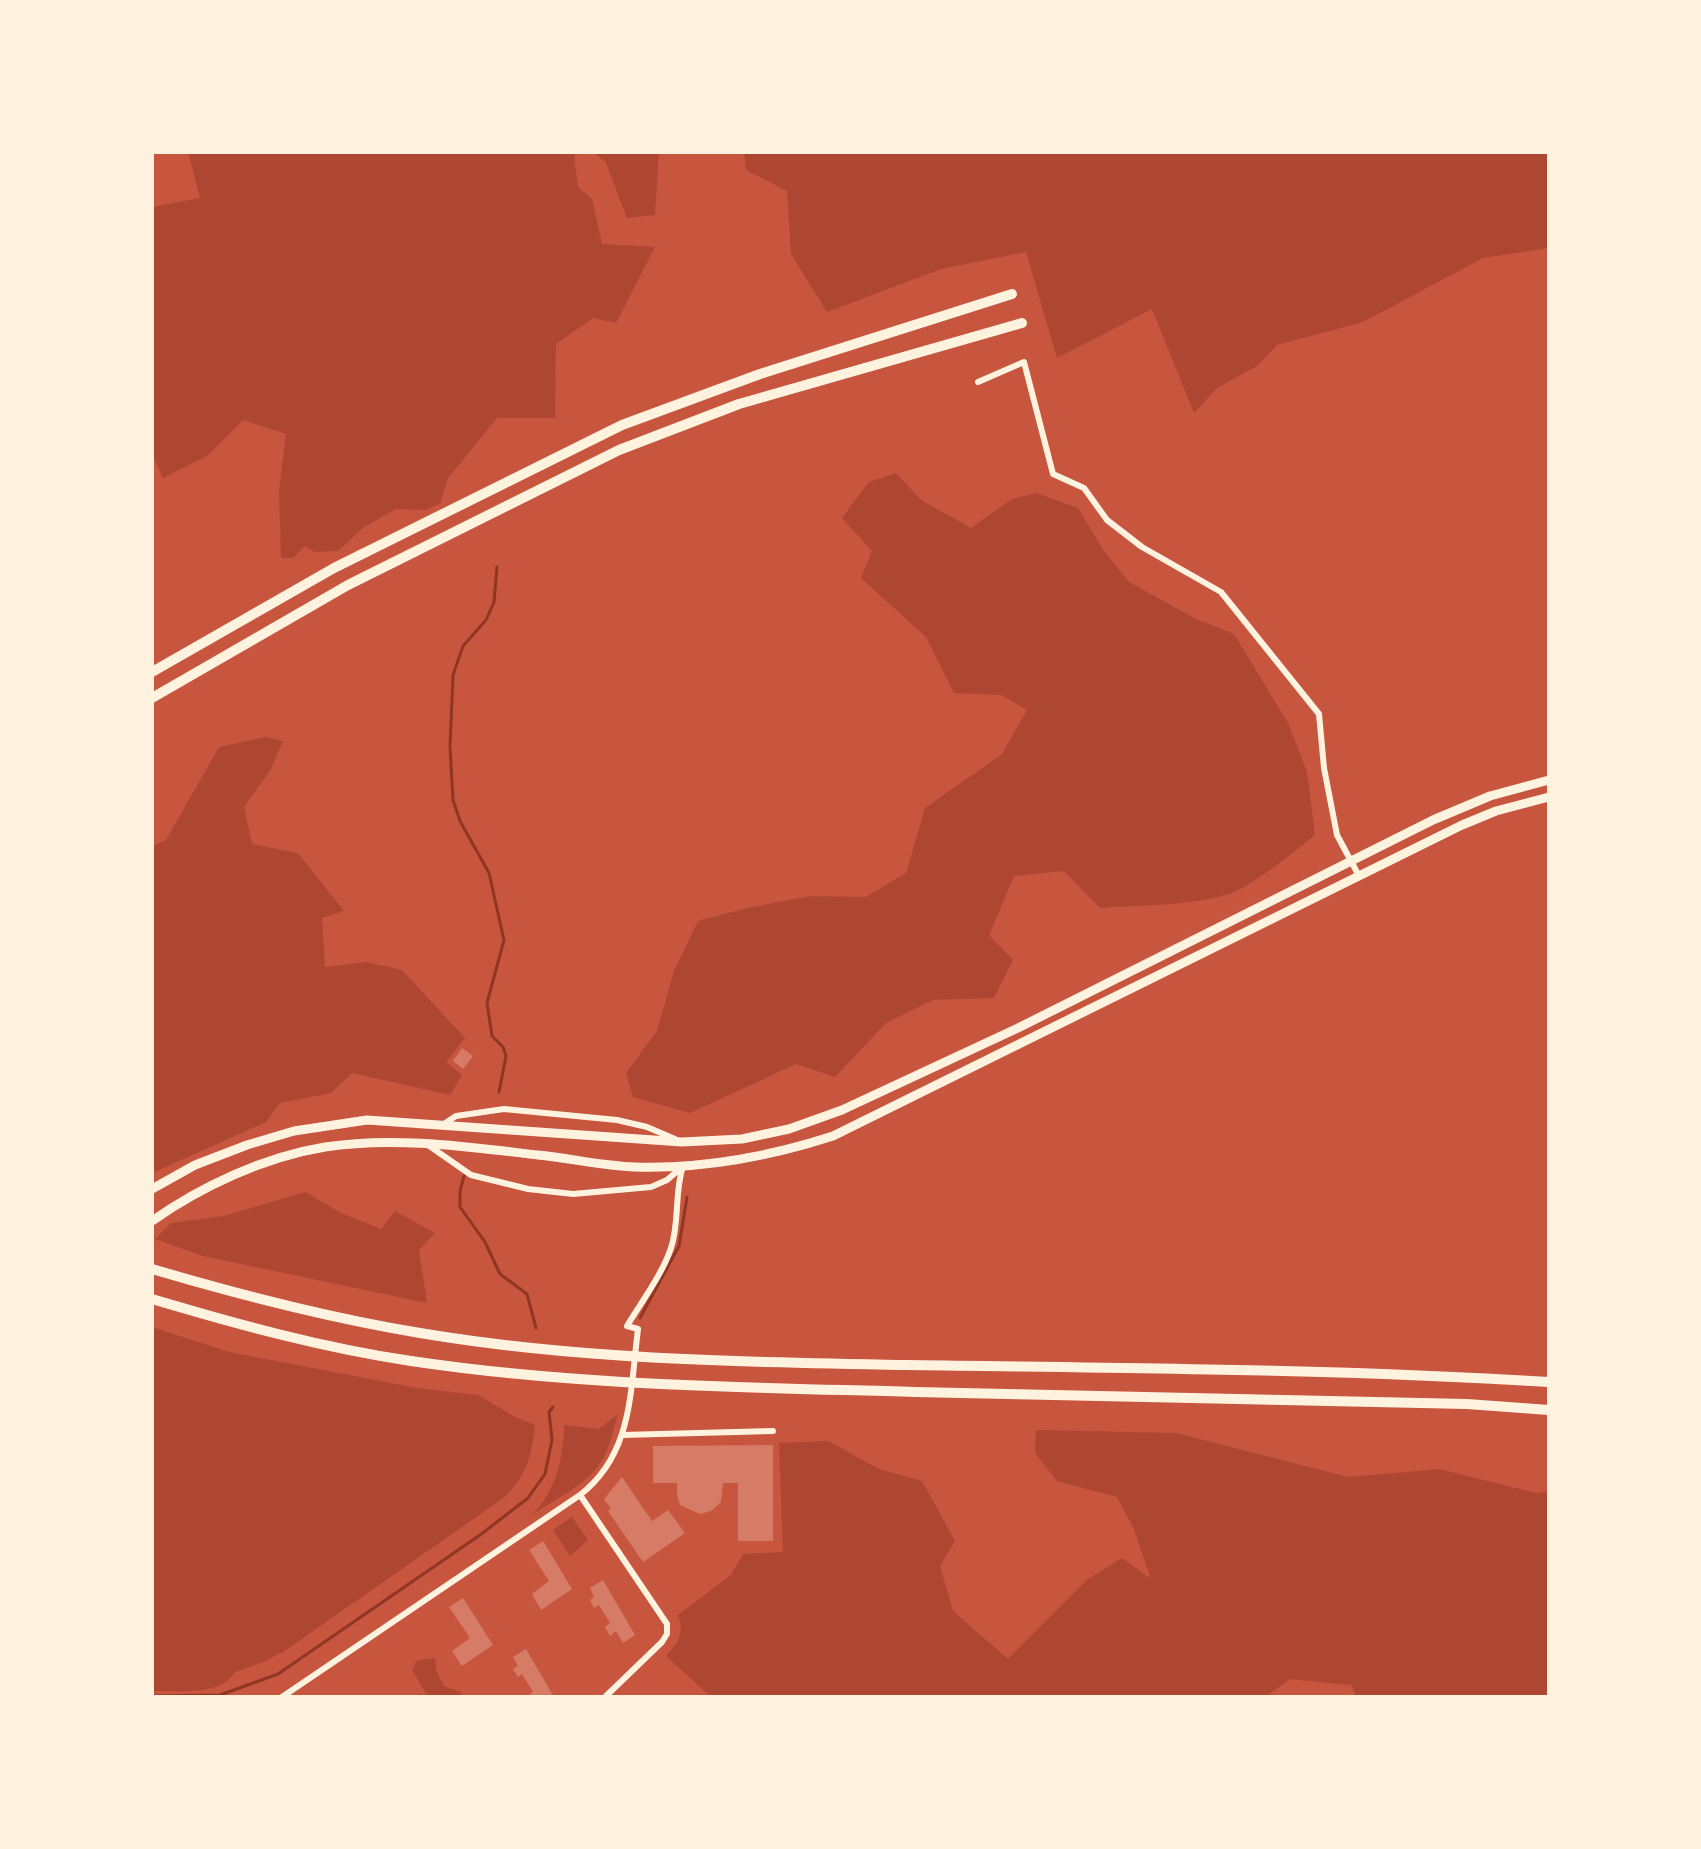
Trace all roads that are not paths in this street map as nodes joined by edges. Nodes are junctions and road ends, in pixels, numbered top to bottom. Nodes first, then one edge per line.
1 (1012, 294) dead end
2 (1022, 323) dead end
3 (978, 382) dead end
4 (152, 672) edge
5 (152, 698) edge
6 (1549, 780) edge
7 (1549, 797) edge
8 (1350, 862) junction
9 (1359, 876) junction
10 (444, 1124) junction
11 (682, 1142) junction
12 (428, 1145) junction
13 (683, 1166) junction
14 (518, 1176) dead end
15 (517, 1186) junction
16 (152, 1189) edge
17 (152, 1221) edge
18 (152, 1269) edge
19 (152, 1299) edge
20 (1549, 1382) edge
21 (1549, 1410) edge
22 (773, 1431) dead end
23 (622, 1435) junction
24 (580, 1495) junction
25 (282, 1697) edge
26 (605, 1697) edge

1 - 4 highway
2 - 5 highway
3 - 8 street
6 - 8 main road
7 - 9 main road
8 - 9 street
8 - 11 main road
9 - 13 main road
10 - 11 main road
10 - 11 street
10 - 16 main road
12 - 13 main road
12 - 15 street
12 - 17 main road
13 - 15 street
13 - 23 street
14 - 15 street
18 - 20 highway
19 - 21 highway
22 - 23 street
23 - 24 street
24 - 25 street
24 - 26 street

